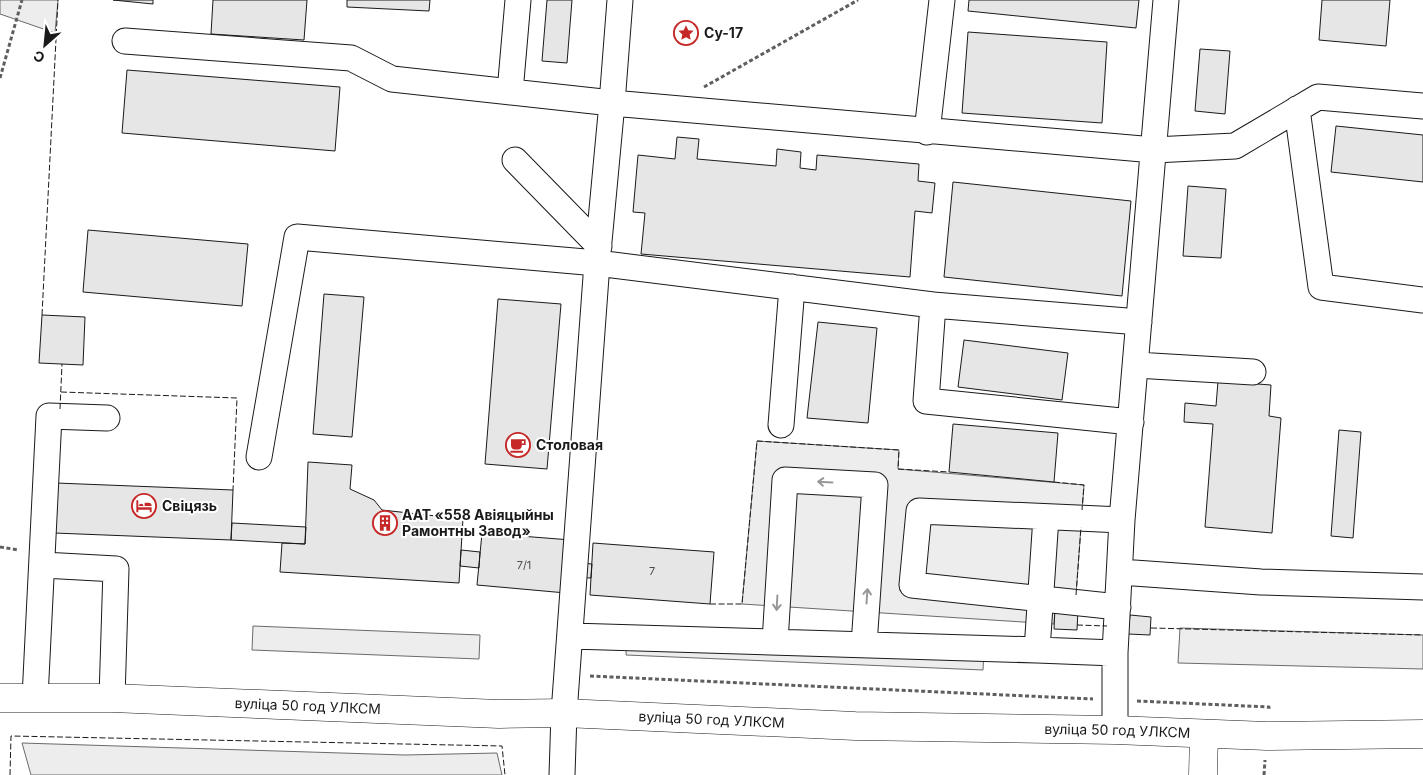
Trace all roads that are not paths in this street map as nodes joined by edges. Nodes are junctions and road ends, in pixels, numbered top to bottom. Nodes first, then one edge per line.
1 (518, 0) edge
2 (620, 0) edge
3 (942, 0) edge
4 (1166, 0) edge
5 (125, 41) dead end
6 (510, 92) junction
7 (612, 103) junction
8 (1423, 106) edge
9 (1297, 109) junction
10 (928, 132) junction
11 (1154, 150) junction
12 (515, 160) dead end
13 (598, 254) junction
14 (792, 287) junction
15 (1423, 300) edge
16 (933, 305) junction
17 (1139, 322) junction
18 (1136, 365) junction
19 (1253, 372) dead end
20 (107, 418) dead end
21 (1131, 422) junction
22 (781, 425) dead end
23 (259, 456) dead end
24 (1046, 517) junction
25 (1122, 520) junction
26 (43, 565) junction
27 (1120, 572) junction
28 (1423, 587) edge
29 (1040, 600) junction
30 (1118, 608) junction
31 (571, 636) junction
32 (775, 642) junction
33 (864, 645) junction
34 (1037, 650) junction
35 (1115, 653) junction
36 (0, 698) edge
37 (35, 698) junction
38 (112, 698) junction
39 (564, 713) junction
40 (1115, 730) junction
41 (1204, 734) junction
42 (1423, 734) edge
43 (562, 775) edge
44 (1203, 775) edge

1 - 6 street
2 - 7 street
3 - 10 street
4 - 11 street
5 - 6 street
6 - 7 street
7 - 10 street
7 - 13 street
8 - 9 street
9 - 11 street
9 - 15 street
10 - 11 street
11 - 17 street
12 - 13 street
13 - 14 street
13 - 23 street
13 - 31 street
14 - 16 street
14 - 22 street
16 - 17 street
16 - 21 street
17 - 18 street
18 - 19 street
18 - 21 street
20 - 26 street
21 - 25 street
24 - 25 street
24 - 29 street
24 - 29 street
25 - 27 street
26 - 37 street
26 - 38 street
27 - 28 street
27 - 30 street
29 - 30 street
29 - 34 street
30 - 35 street
31 - 32 street
31 - 39 street
32 - 33 street
33 -> 32 street
33 - 34 street
34 - 35 street
35 - 40 street
36 - 37 main road, вуліца 50 год УЛКСМ
37 - 38 main road, вуліца 50 год УЛКСМ
38 - 39 main road, вуліца 50 год УЛКСМ
39 - 40 main road, вуліца 50 год УЛКСМ
39 - 43 street
40 - 41 main road, вуліца 50 год УЛКСМ
41 - 42 main road, вуліца 50 год УЛКСМ
41 - 44 main road

